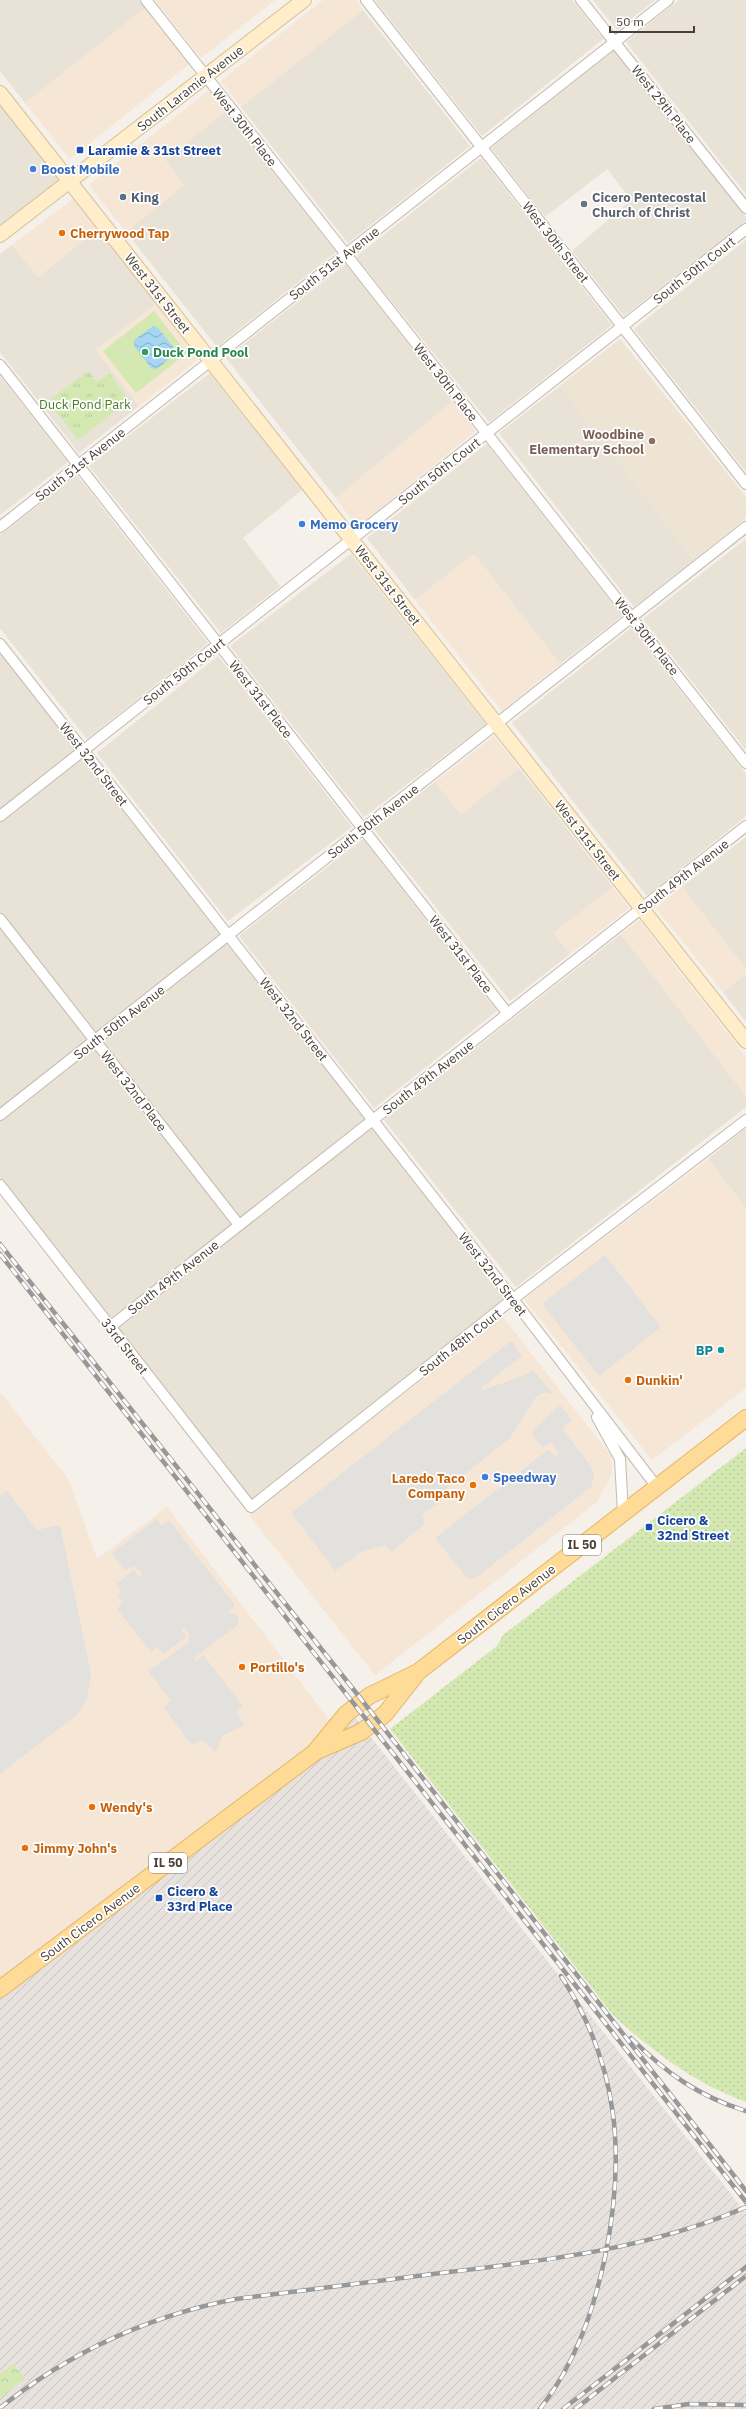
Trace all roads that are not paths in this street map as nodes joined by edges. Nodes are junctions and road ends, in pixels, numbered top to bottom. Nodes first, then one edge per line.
1 (146, 0) edge
2 (304, 0) edge
3 (366, 0) edge
4 (581, 0) edge
5 (668, 0) edge
6 (614, 42) junction
7 (206, 76) junction
8 (0, 93) edge
9 (481, 147) junction
10 (69, 181) junction
11 (746, 208) edge
12 (746, 229) edge
13 (0, 234) edge
14 (345, 254) junction
15 (623, 326) junction
16 (211, 360) junction
17 (0, 365) edge
18 (486, 433) junction
19 (78, 466) junction
20 (746, 484) edge
21 (0, 526) edge
22 (746, 527) edge
23 (352, 539) junction
24 (632, 617) junction
25 (0, 644) edge
26 (218, 644) junction
27 (497, 723) junction
28 (84, 750) junction
29 (746, 763) edge
30 (0, 816) edge
31 (746, 826) edge
32 (362, 830) junction
33 (642, 908) junction
34 (0, 919) edge
35 (228, 935) junction
36 (508, 1014) junction
37 (95, 1040) junction
38 (746, 1041) edge
39 (0, 1115) edge
40 (373, 1120) junction
41 (746, 1120) edge
42 (0, 1185) edge
43 (239, 1225) junction
44 (513, 1299) junction
45 (110, 1327) junction
46 (586, 1395) junction
47 (746, 1418) edge
48 (657, 1487) junction
49 (251, 1507) joint
50 (623, 1513) junction
51 (418, 1672) junction
52 (314, 1753) junction
53 (0, 1989) edge

1 - 7 street, West 30th Place
2 - 7 main road, South Laramie Avenue
3 - 9 street, West 30th Street
4 - 6 street, West 29th Place
5 - 6 street, South 51st Avenue
6 - 9 street, South 51st Avenue
6 - 11 street, West 29th Place
7 - 10 main road, South Laramie Avenue
7 - 14 street, West 30th Place
8 - 10 main road, West 31st Street
9 - 14 street, South 51st Avenue
9 - 15 street, West 30th Street
10 - 13 main road, South Laramie Avenue
10 - 16 main road, West 31st Street
12 - 15 street, South 50th Court
14 - 16 street, South 51st Avenue
14 - 18 street, West 30th Place
15 - 18 street, South 50th Court
15 - 20 street, West 30th Street
16 - 19 street, South 51st Avenue
16 - 23 main road, West 31st Street
17 - 19 street, West 31st Place
18 - 23 street, South 50th Court
18 - 24 street, West 30th Place
19 - 21 street, South 51st Avenue
19 - 26 street, West 31st Place
22 - 24 street, South 50th Avenue
23 - 26 street, South 50th Court
23 - 27 main road, West 31st Street
24 - 27 street, South 50th Avenue
24 - 29 street, West 30th Place
25 - 28 street, West 32nd Street
26 - 28 street, South 50th Court
26 - 32 street, West 31st Place
27 - 32 street, South 50th Avenue
27 - 33 main road, West 31st Street
28 - 30 street, South 50th Court
28 - 35 street, West 32nd Street
31 - 33 street, South 49th Avenue
32 - 35 street, South 50th Avenue
32 - 36 street, West 31st Place
33 - 36 street, South 49th Avenue
33 - 38 main road, West 31st Street
34 - 37 street, West 32nd Place
35 - 37 street, South 50th Avenue
35 - 40 street, West 32nd Street
36 - 40 street, South 49th Avenue
37 - 39 street, South 50th Avenue
37 - 43 street, West 32nd Place
40 - 43 street, South 49th Avenue
40 - 44 street, West 32nd Street
41 - 44 street, South 48th Court
42 - 45 street, 33rd Street
43 - 45 street, South 49th Avenue
44 - 46 street, West 32nd Street
44 - 49 street, South 48th Court
45 - 49 street, 33rd Street
46 - 48 street, West 32nd Street
46 - 50 street, West 32nd Street
47 - 48 main road, South Cicero Avenue / IL 50
48 - 50 main road, South Cicero Avenue / IL 50
50 - 51 main road, South Cicero Avenue / IL 50
51 - 52 main road, South Cicero Avenue / IL 50
51 - 52 main road, South Cicero Avenue / IL 50
52 - 53 main road, South Cicero Avenue / IL 50

